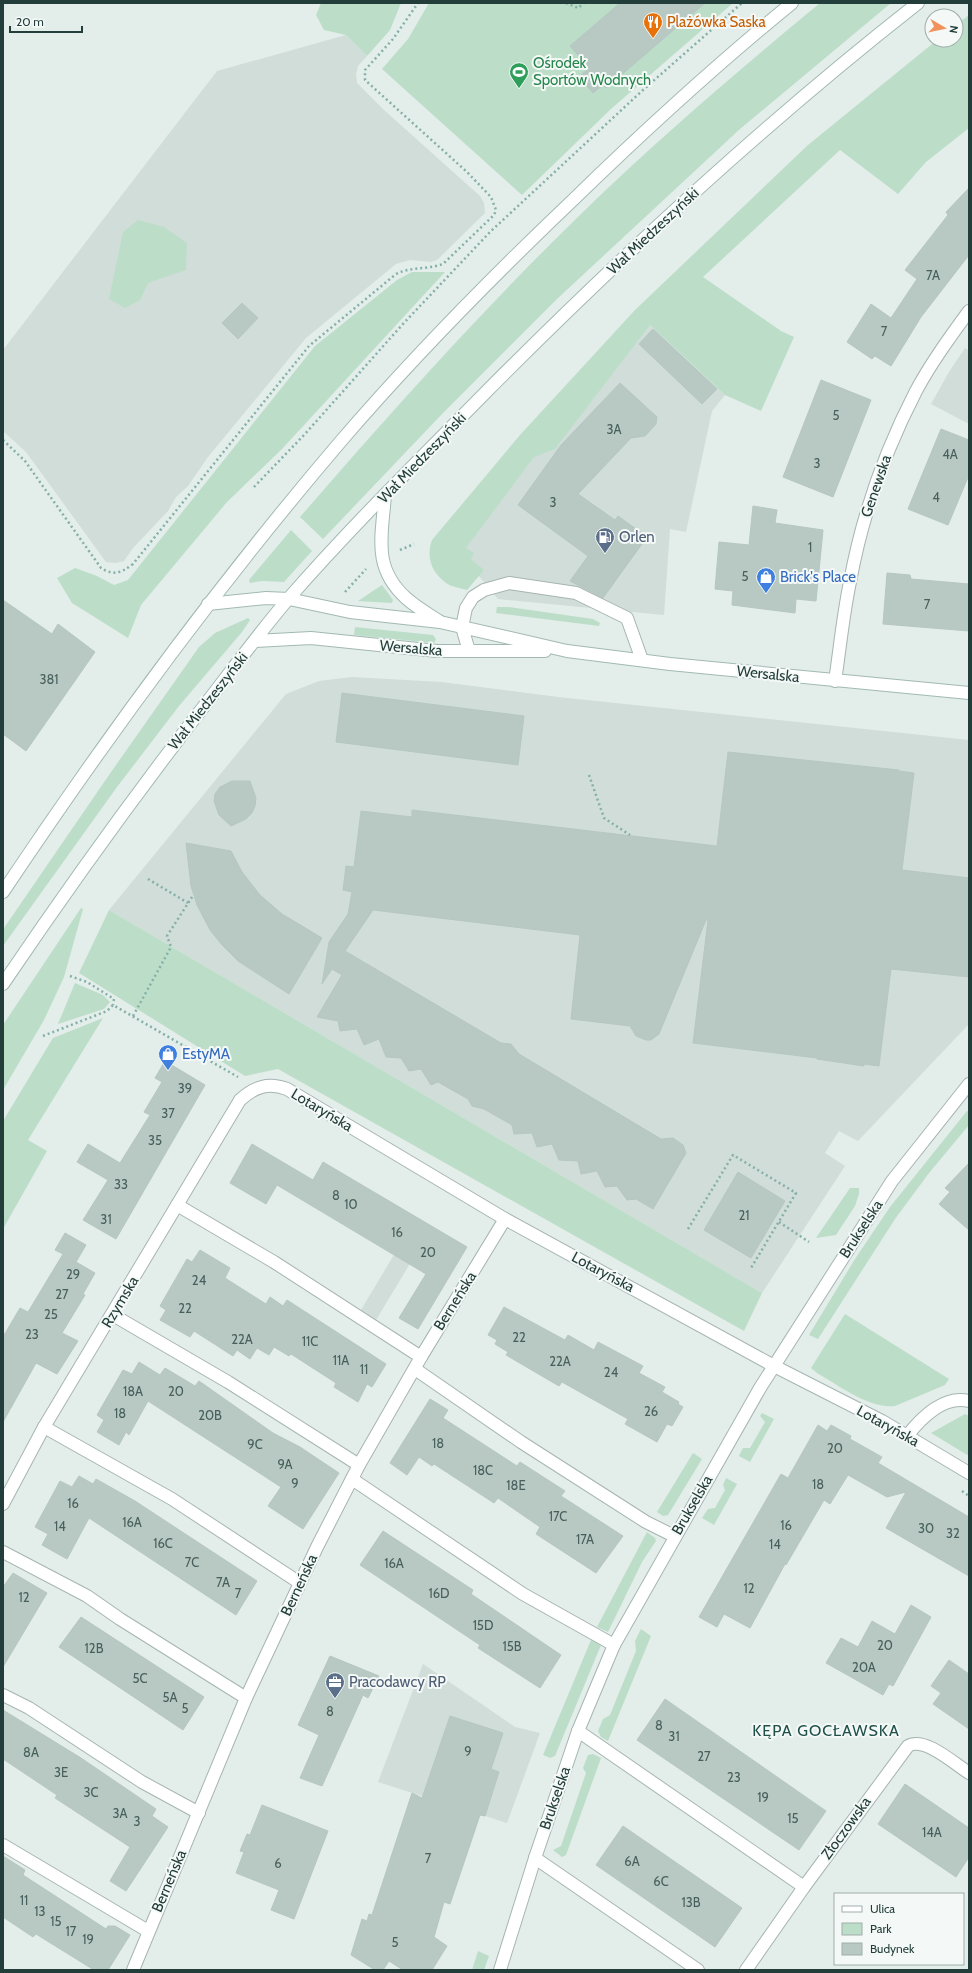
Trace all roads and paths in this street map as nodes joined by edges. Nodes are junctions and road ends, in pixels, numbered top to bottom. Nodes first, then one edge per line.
1 (418, 3) edge
2 (566, 3) edge
3 (584, 3) edge
4 (742, 3) edge
5 (792, 3) edge
6 (918, 3) edge
7 (969, 311) edge
8 (3, 440) edge
9 (254, 487) dead end
10 (386, 495) junction
11 (288, 599) junction
12 (208, 604) junction
13 (440, 622) junction
14 (462, 627) junction
15 (255, 641) junction
16 (469, 651) junction
17 (567, 651) junction
18 (642, 660) junction
19 (835, 681) junction
20 (969, 693) edge
21 (589, 775) dead end
22 (630, 835) dead end
23 (148, 879) dead end
24 (3, 892) edge
25 (192, 897) dead end
26 (188, 903) junction
27 (70, 976) dead end
28 (3, 984) edge
29 (113, 1005) junction
30 (133, 1016) junction
31 (43, 1036) dead end
32 (969, 1084) edge
33 (256, 1088) junction
34 (177, 1205) junction
35 (505, 1219) junction
36 (779, 1222) junction
37 (688, 1229) dead end
38 (809, 1242) dead end
39 (751, 1268) dead end
40 (113, 1315) junction
41 (421, 1357) junction
42 (774, 1366) junction
43 (415, 1369) junction
44 (969, 1401) edge
45 (44, 1427) junction
46 (907, 1436) junction
47 (360, 1465) junction
48 (969, 1473) edge
49 (352, 1479) junction
50 (3, 1504) edge
51 (674, 1536) junction
52 (3, 1552) edge
53 (300, 1583) junction
54 (614, 1645) junction
55 (3, 1695) edge
56 (246, 1698) junction
57 (578, 1731) junction
58 (969, 1773) edge
59 (199, 1812) junction
60 (3, 1845) edge
61 (535, 1858) junction
62 (804, 1887) junction
63 (148, 1931) junction
64 (133, 1970) edge
65 (500, 1970) edge
66 (698, 1970) edge
67 (746, 1970) edge

1 - 8 path
2 - 3 path
4 - 9 path
5 - 12 street
6 - 10 street, Wał Miedzeszyński
7 - 19 street, Genewska
10 - 11 street, Wał Miedzeszyński
10 - 13 street, Wersalska
11 - 12 street, Wersalska
11 - 13 street, Wersalska
11 - 15 street, Wał Miedzeszyński
12 - 24 street
13 - 14 street, Wersalska
14 - 16 street
14 - 17 street, Wersalska
14 - 18 street
15 - 16 street, Wersalska
15 - 28 street, Wał Miedzeszyński
16 - 17 street, Wersalska
17 - 18 street, Wersalska
18 - 19 street, Wersalska
19 - 20 street, Wersalska
21 - 22 path
23 - 26 path
25 - 26 path
26 - 30 path
27 - 29 path
29 - 30 path
29 - 31 path
30 - 33 path
32 - 42 street, Brukselska
33 - 34 street, Rzymska
33 - 35 street, Lotaryńska
34 - 40 street, Rzymska
34 - 41 street
35 - 41 street, Berneńska
35 - 42 street, Lotaryńska
36 - 37 path
36 - 38 path
36 - 39 path
40 - 45 street, Rzymska
40 - 47 street
41 - 43 street, Berneńska
42 - 46 street, Lotaryńska
42 - 51 street, Brukselska
43 - 47 street, Berneńska
43 - 51 street
44 - 46 street
45 - 50 street, Rzymska
45 - 53 street
46 - 48 street, Lotaryńska
47 - 49 street, Berneńska
49 - 53 street, Berneńska
49 - 54 street
51 - 54 street, Brukselska
52 - 56 street
53 - 56 street, Berneńska
54 - 57 street, Brukselska
55 - 59 street
56 - 59 street, Berneńska
57 - 61 street, Brukselska
57 - 62 street
58 - 62 street, Złoczowska
59 - 63 street, Berneńska
60 - 63 street
61 - 65 street, Brukselska
61 - 66 street
62 - 67 street, Złoczowska
63 - 64 street, Berneńska

